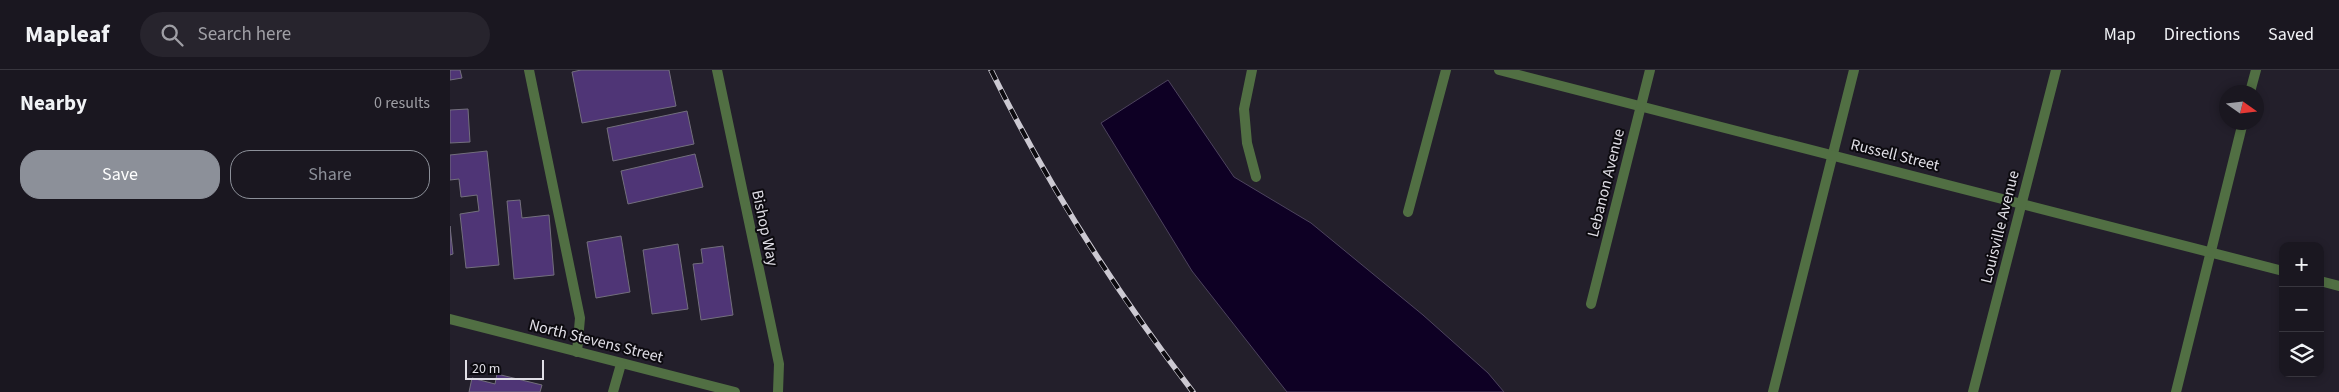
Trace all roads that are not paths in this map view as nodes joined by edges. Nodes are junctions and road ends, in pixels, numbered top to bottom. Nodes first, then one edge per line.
1 (530, 70) edge
2 (717, 70) edge
3 (1252, 70) edge
4 (1446, 70) edge
5 (1499, 70) edge
6 (1650, 70) edge
7 (1854, 70) edge
8 (2056, 70) edge
9 (2256, 70) edge
10 (2252, 85) edge
11 (1641, 105) junction
12 (2241, 130) edge
13 (1832, 154) junction
14 (1256, 176) dead end
15 (2022, 203) junction
16 (1408, 212) dead end
17 (2210, 252) junction
18 (2279, 270) edge
19 (2324, 282) edge
20 (2339, 286) edge
21 (1591, 304) dead end
22 (450, 319) edge
23 (577, 352) junction
24 (621, 364) junction
25 (613, 392) edge
26 (735, 392) edge
27 (778, 392) edge
28 (1773, 392) edge
29 (1973, 392) edge
30 (2176, 392) edge

1 - 23 street
2 - 27 street, Bishop Way
3 - 14 street
4 - 16 street
5 - 11 street, Russell Street
6 - 11 street, Lebanon Avenue
7 - 13 street
8 - 15 street, Louisville Avenue
9 - 10 street
11 - 13 street, Russell Street
11 - 21 street, Lebanon Avenue
12 - 17 street
13 - 15 street, Russell Street
13 - 28 street
15 - 17 street, Russell Street
15 - 29 street, Louisville Avenue
17 - 18 street, Russell Street
17 - 30 street
19 - 20 street
22 - 23 street, North Stevens Street
23 - 24 street, North Stevens Street
24 - 25 street
24 - 26 street, North Stevens Street

